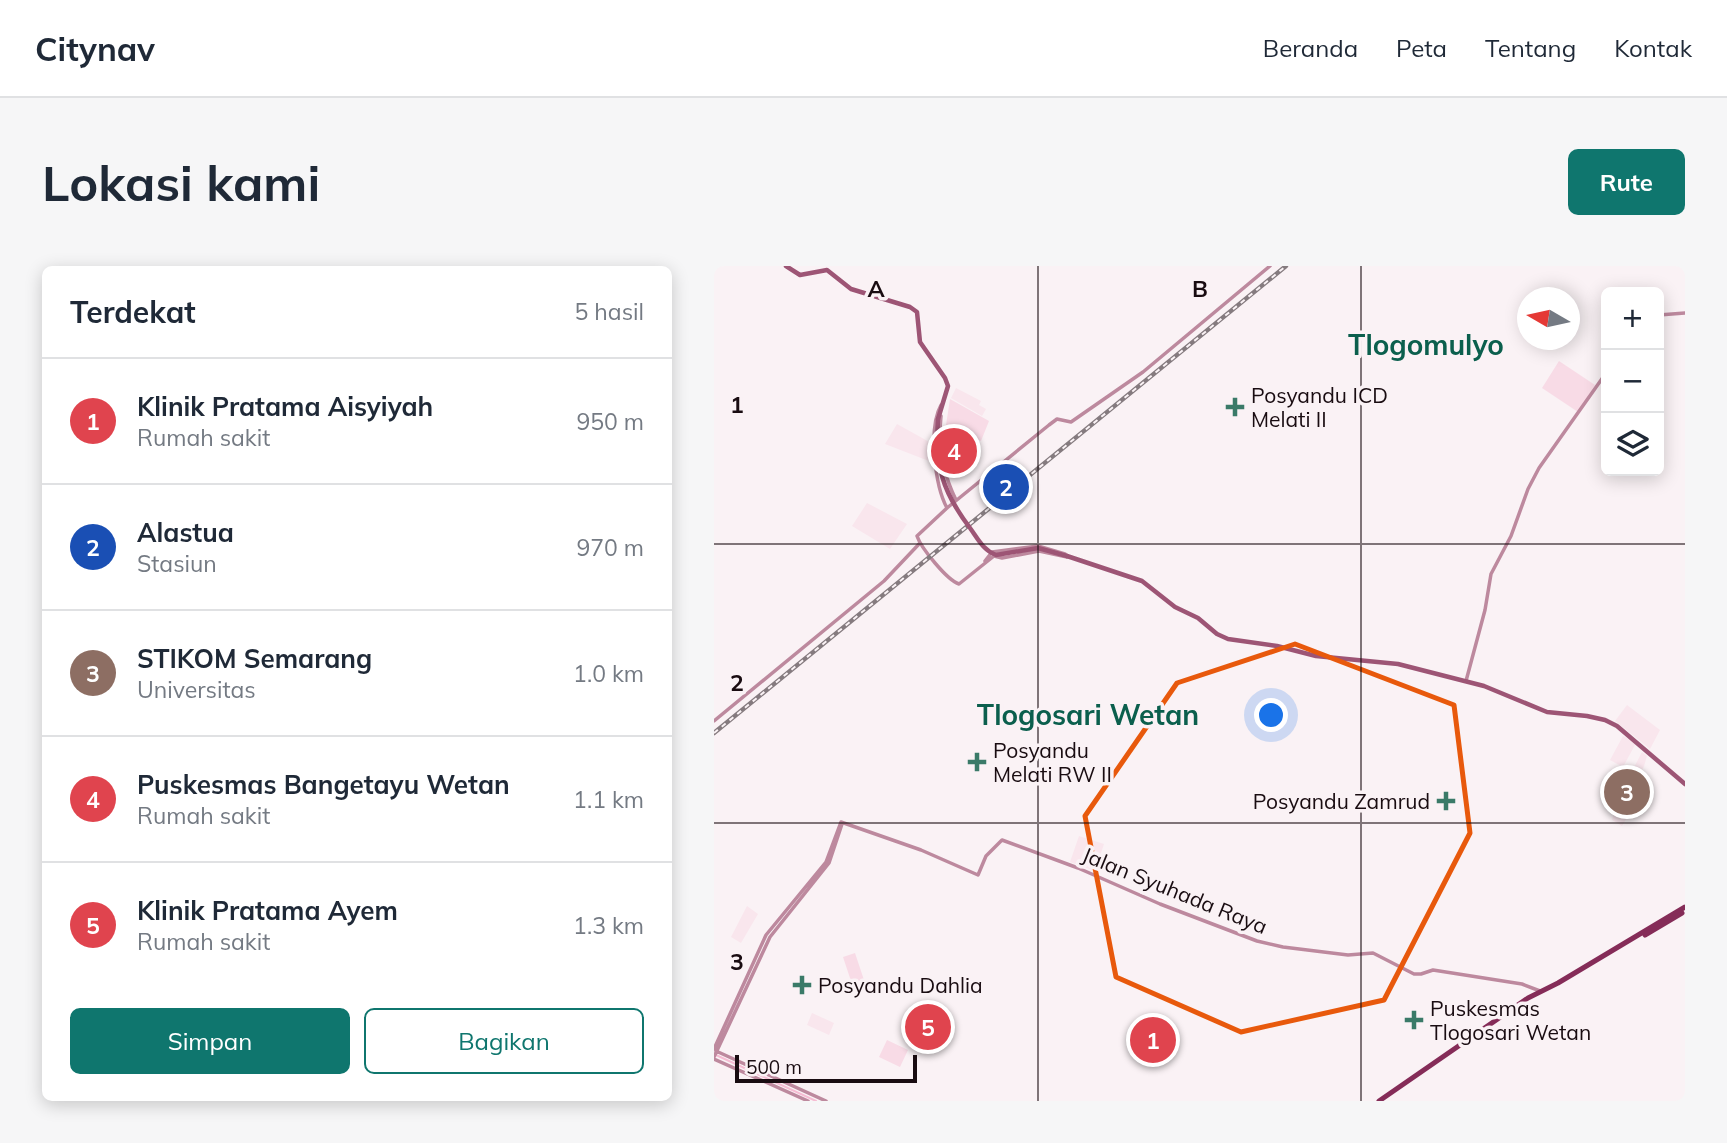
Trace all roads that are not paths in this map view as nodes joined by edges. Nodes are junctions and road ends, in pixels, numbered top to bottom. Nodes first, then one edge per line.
1 (786, 266) edge
2 (1270, 266) edge
3 (1685, 313) edge
4 (1664, 315) edge
5 (1601, 380) edge
6 (942, 404) junction
7 (956, 501) junction
8 (947, 508) junction
9 (920, 543) junction
10 (988, 555) junction
11 (994, 556) junction
12 (1068, 557) junction
13 (983, 565) junction
14 (1466, 680) junction
15 (714, 721) edge
16 (1685, 782) edge
17 (1685, 910) edge
18 (1669, 919) junction
19 (1542, 992) junction
20 (715, 1053) edge
21 (1429, 1068) junction
22 (808, 1101) edge
23 (826, 1101) edge
24 (1379, 1101) edge
25 (1385, 1101) edge

1 - 6 main road
2 - 7 street
3 - 4 street
5 - 14 street
6 - 7 street
6 - 8 street
6 - 12 main road, bridge
7 - 8 street
8 - 9 street
9 - 13 street
9 - 15 street
10 - 11 street
10 - 12 street
10 - 13 street
11 - 12 street
11 - 13 street
12 - 14 main road
14 - 16 main road
17 - 18 main road
18 - 19 main road
18 - 21 main road
19 - 20 street, Jalan Syuhada Raya
19 - 21 main road
20 - 22 street
20 - 23 street
21 - 24 main road
21 - 25 main road

